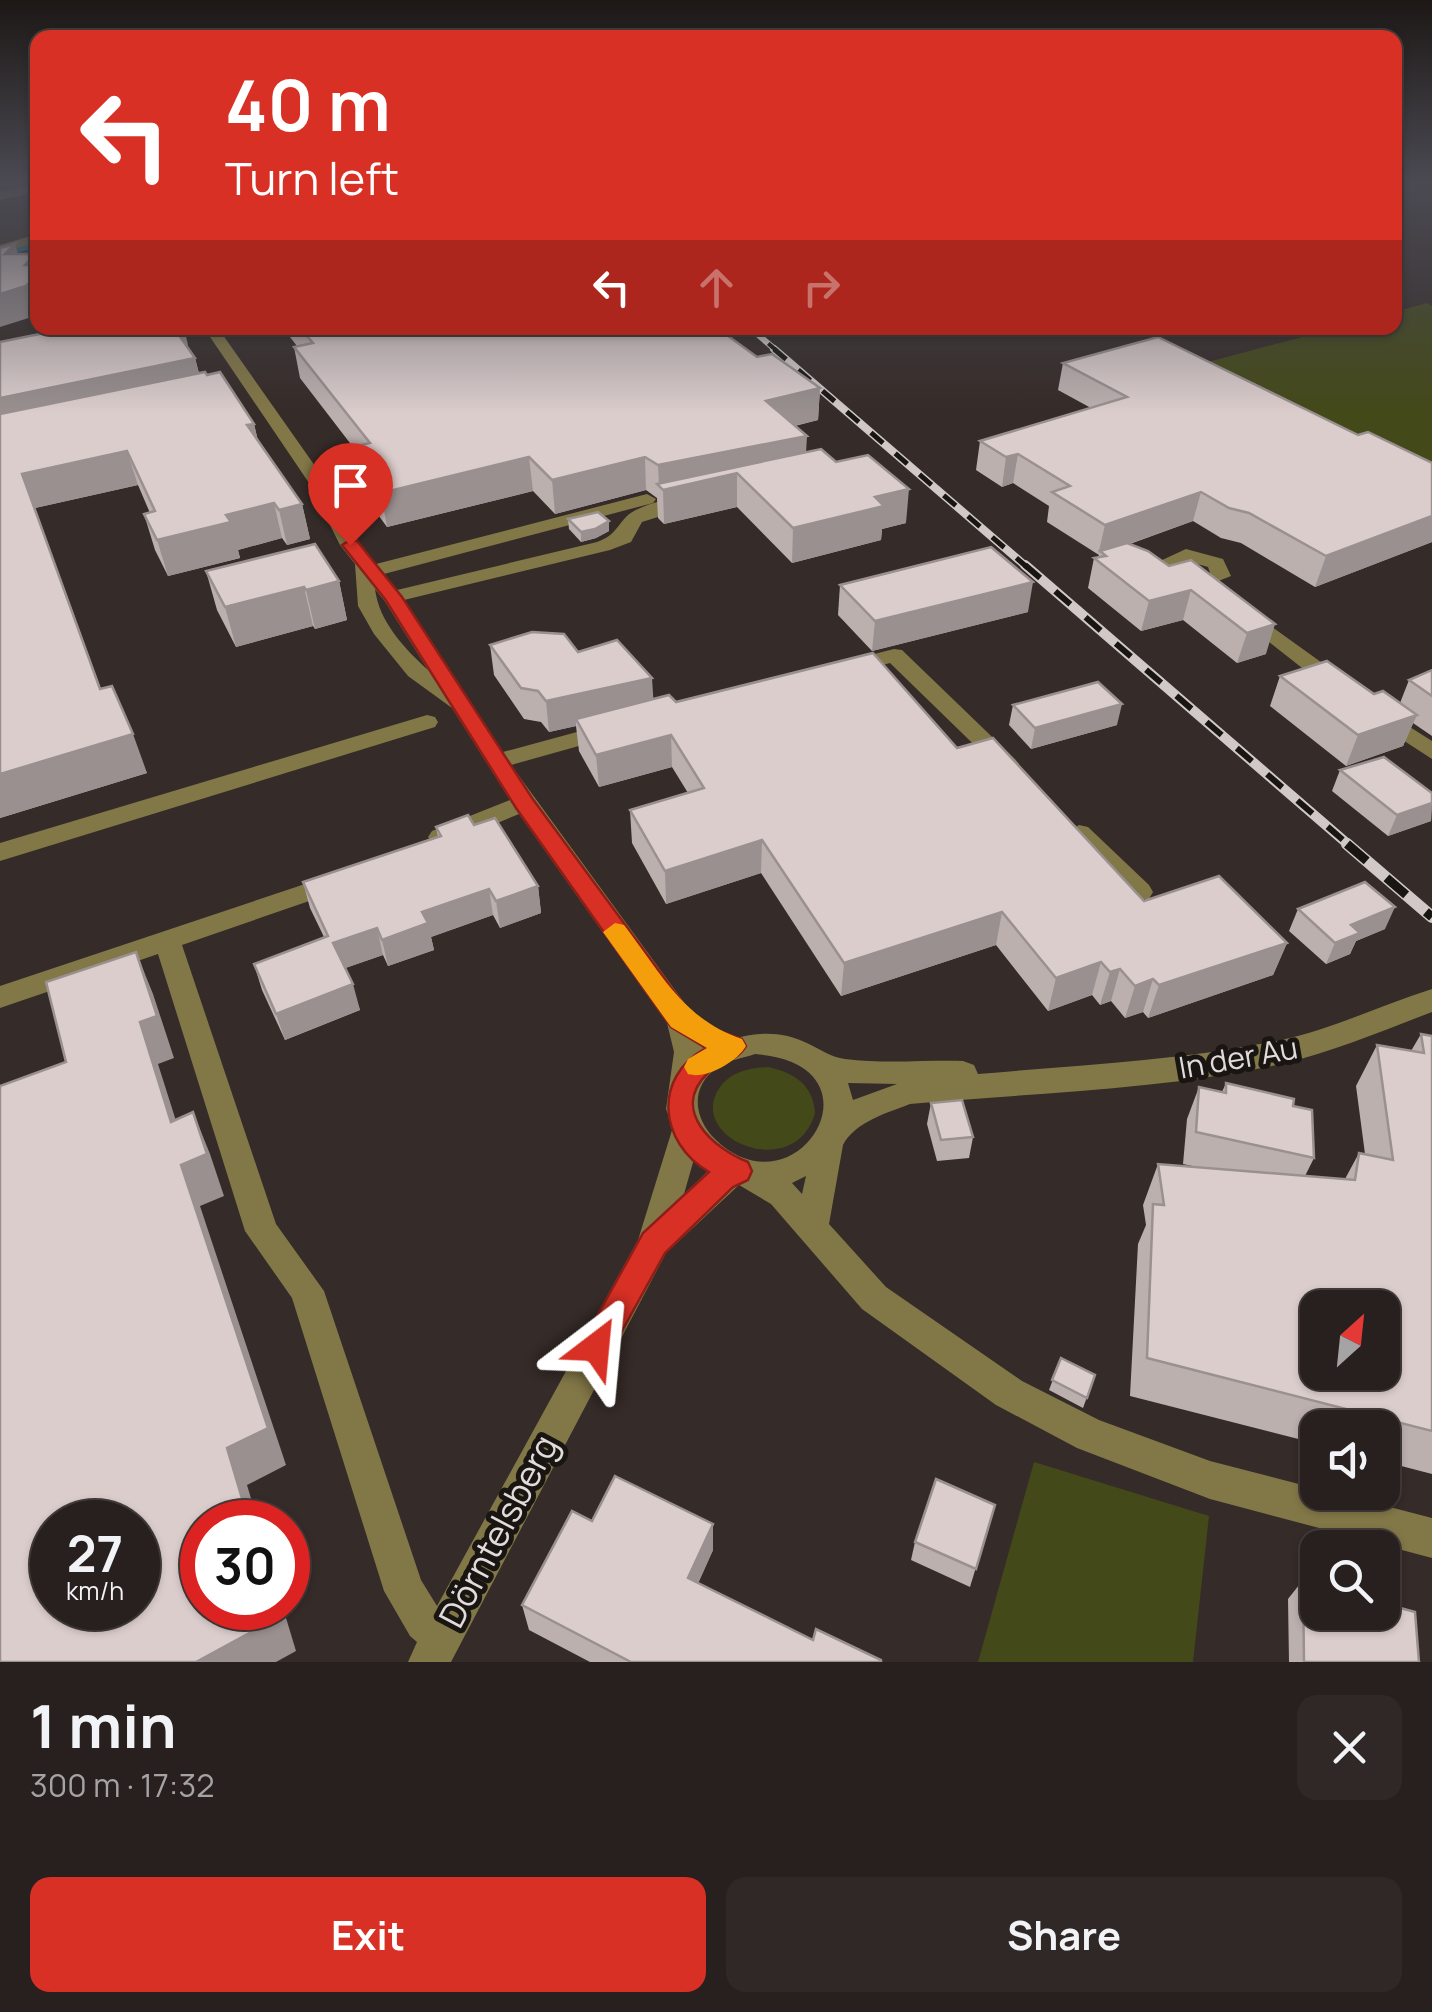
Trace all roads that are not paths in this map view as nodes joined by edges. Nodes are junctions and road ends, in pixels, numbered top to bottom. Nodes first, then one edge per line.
1 (214, 335) edge
2 (704, 498) edge
3 (647, 499) dead end
4 (607, 510) junction
5 (629, 532) junction
6 (366, 569) junction
7 (1222, 594) edge
8 (392, 597) junction
9 (818, 675) edge
10 (462, 708) junction
11 (427, 722) dead end
12 (629, 726) edge
13 (1432, 752) edge
14 (497, 760) junction
15 (1031, 787) edge
16 (524, 803) junction
17 (1058, 814) edge
18 (420, 848) edge
19 (0, 852) edge
20 (368, 871) edge
21 (1140, 892) edge
22 (168, 940) junction
23 (0, 996) edge
24 (1432, 1000) edge
25 (681, 1020) junction
26 (732, 1046) junction
27 (818, 1064) junction
28 (688, 1078) junction
29 (1037, 1080) junction
30 (686, 1131) junction
31 (833, 1136) junction
32 (746, 1172) junction
33 (812, 1228) junction
34 (654, 1243) junction
35 (1432, 1538) edge
36 (436, 1649) edge

1 - 6 street
2 - 5 street
3 - 4 street
4 - 5 street
4 - 6 street
5 - 8 street
6 - 8 street
6 - 10 street
7 - 13 street
8 - 10 street
9 - 15 street
10 - 14 street
11 - 19 street
12 - 14 street
14 - 16 street
16 - 18 street
16 - 25 street
17 - 21 street
20 - 22 street
22 - 23 street
22 - 36 street
24 - 29 street, In der Au
25 - 26 street
25 - 28 street
26 - 27 street
26 - 28 street
27 - 29 street, In der Au
27 - 31 street
28 - 30 street
29 - 31 street, In der Au
30 - 32 street
30 - 34 street, Dörntelsberg
31 - 32 street
31 - 33 street
32 - 33 street
32 - 34 street, Dörntelsberg
33 - 35 street
34 - 36 street, Dörntelsberg

